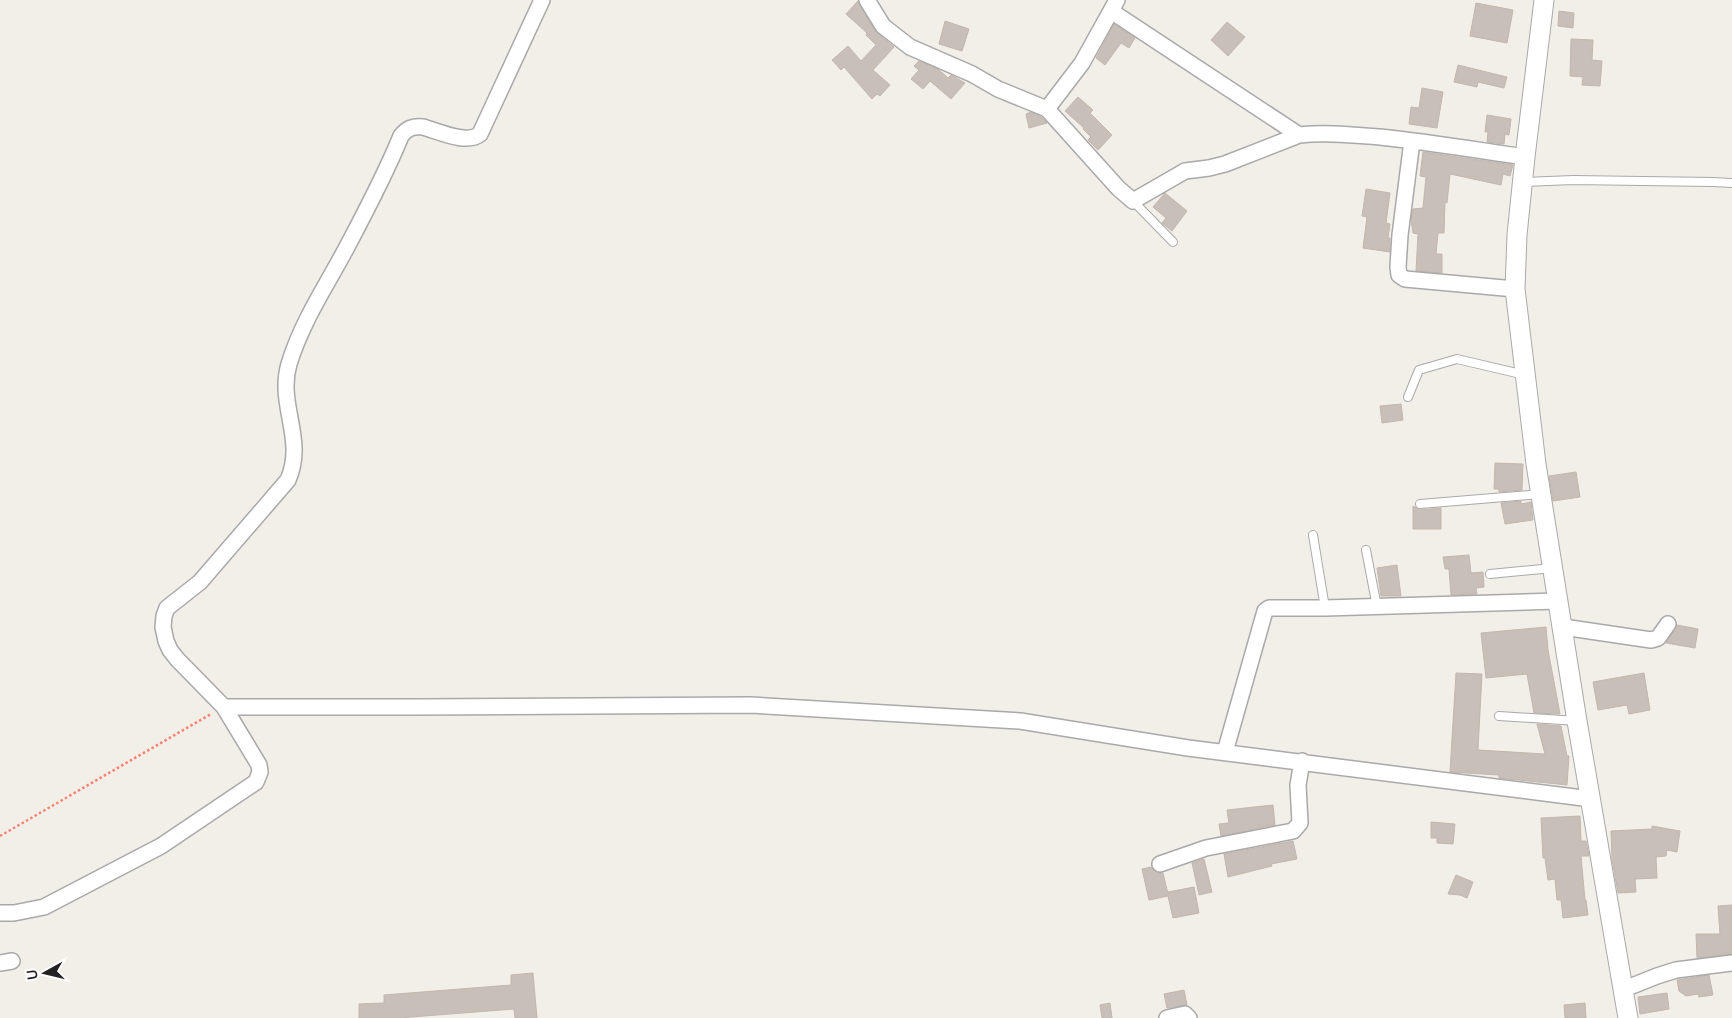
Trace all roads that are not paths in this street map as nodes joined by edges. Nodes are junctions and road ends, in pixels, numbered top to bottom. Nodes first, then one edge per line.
1 (542, 0) edge
2 (867, 0) edge
3 (1544, 0) edge
4 (1114, 5) edge
5 (1046, 109) junction
6 (1300, 135) junction
7 (1412, 141) junction
8 (1525, 158) junction
9 (1523, 182) junction
10 (1732, 183) edge
11 (1133, 201) junction
12 (1173, 242) dead end
13 (1515, 289) junction
14 (1525, 375) junction
15 (1408, 397) dead end
16 (1541, 494) junction
17 (1420, 504) dead end
18 (1313, 535) dead end
19 (1366, 550) dead end
20 (1553, 568) junction
21 (1490, 574) dead end
22 (1557, 601) junction
23 (1377, 607) junction
24 (1324, 608) junction
25 (1668, 624) dead end
26 (1563, 627) junction
27 (224, 706) junction
28 (1499, 716) dead end
29 (1577, 721) junction
30 (1226, 752) junction
31 (1302, 762) junction
32 (1591, 799) junction
33 (1160, 864) dead end
34 (0, 913) edge
35 (1732, 963) edge
36 (1622, 990) junction
37 (1167, 1018) edge
38 (1189, 1018) edge
39 (1628, 1018) edge

1 - 27 street
2 - 5 street
3 - 8 street
4 - 5 street
4 - 6 street
5 - 11 street
6 - 7 street
6 - 11 street
7 - 8 street
7 - 13 street
8 - 9 street
9 - 10 lane
9 - 13 street
11 - 12 lane
13 - 14 street
14 - 15 lane
14 - 16 street
16 - 17 lane
16 - 20 street
18 - 24 lane
19 - 23 lane
20 - 21 lane
20 - 22 street
22 - 23 street
22 - 26 street
23 - 24 street
24 - 30 street
25 - 26 street
26 - 29 street
27 - 30 street
27 - 34 street
28 - 29 lane
29 - 32 street
30 - 31 street
31 - 32 street
31 - 33 street
32 - 36 street
35 - 36 street
36 - 39 street
37 - 38 street

